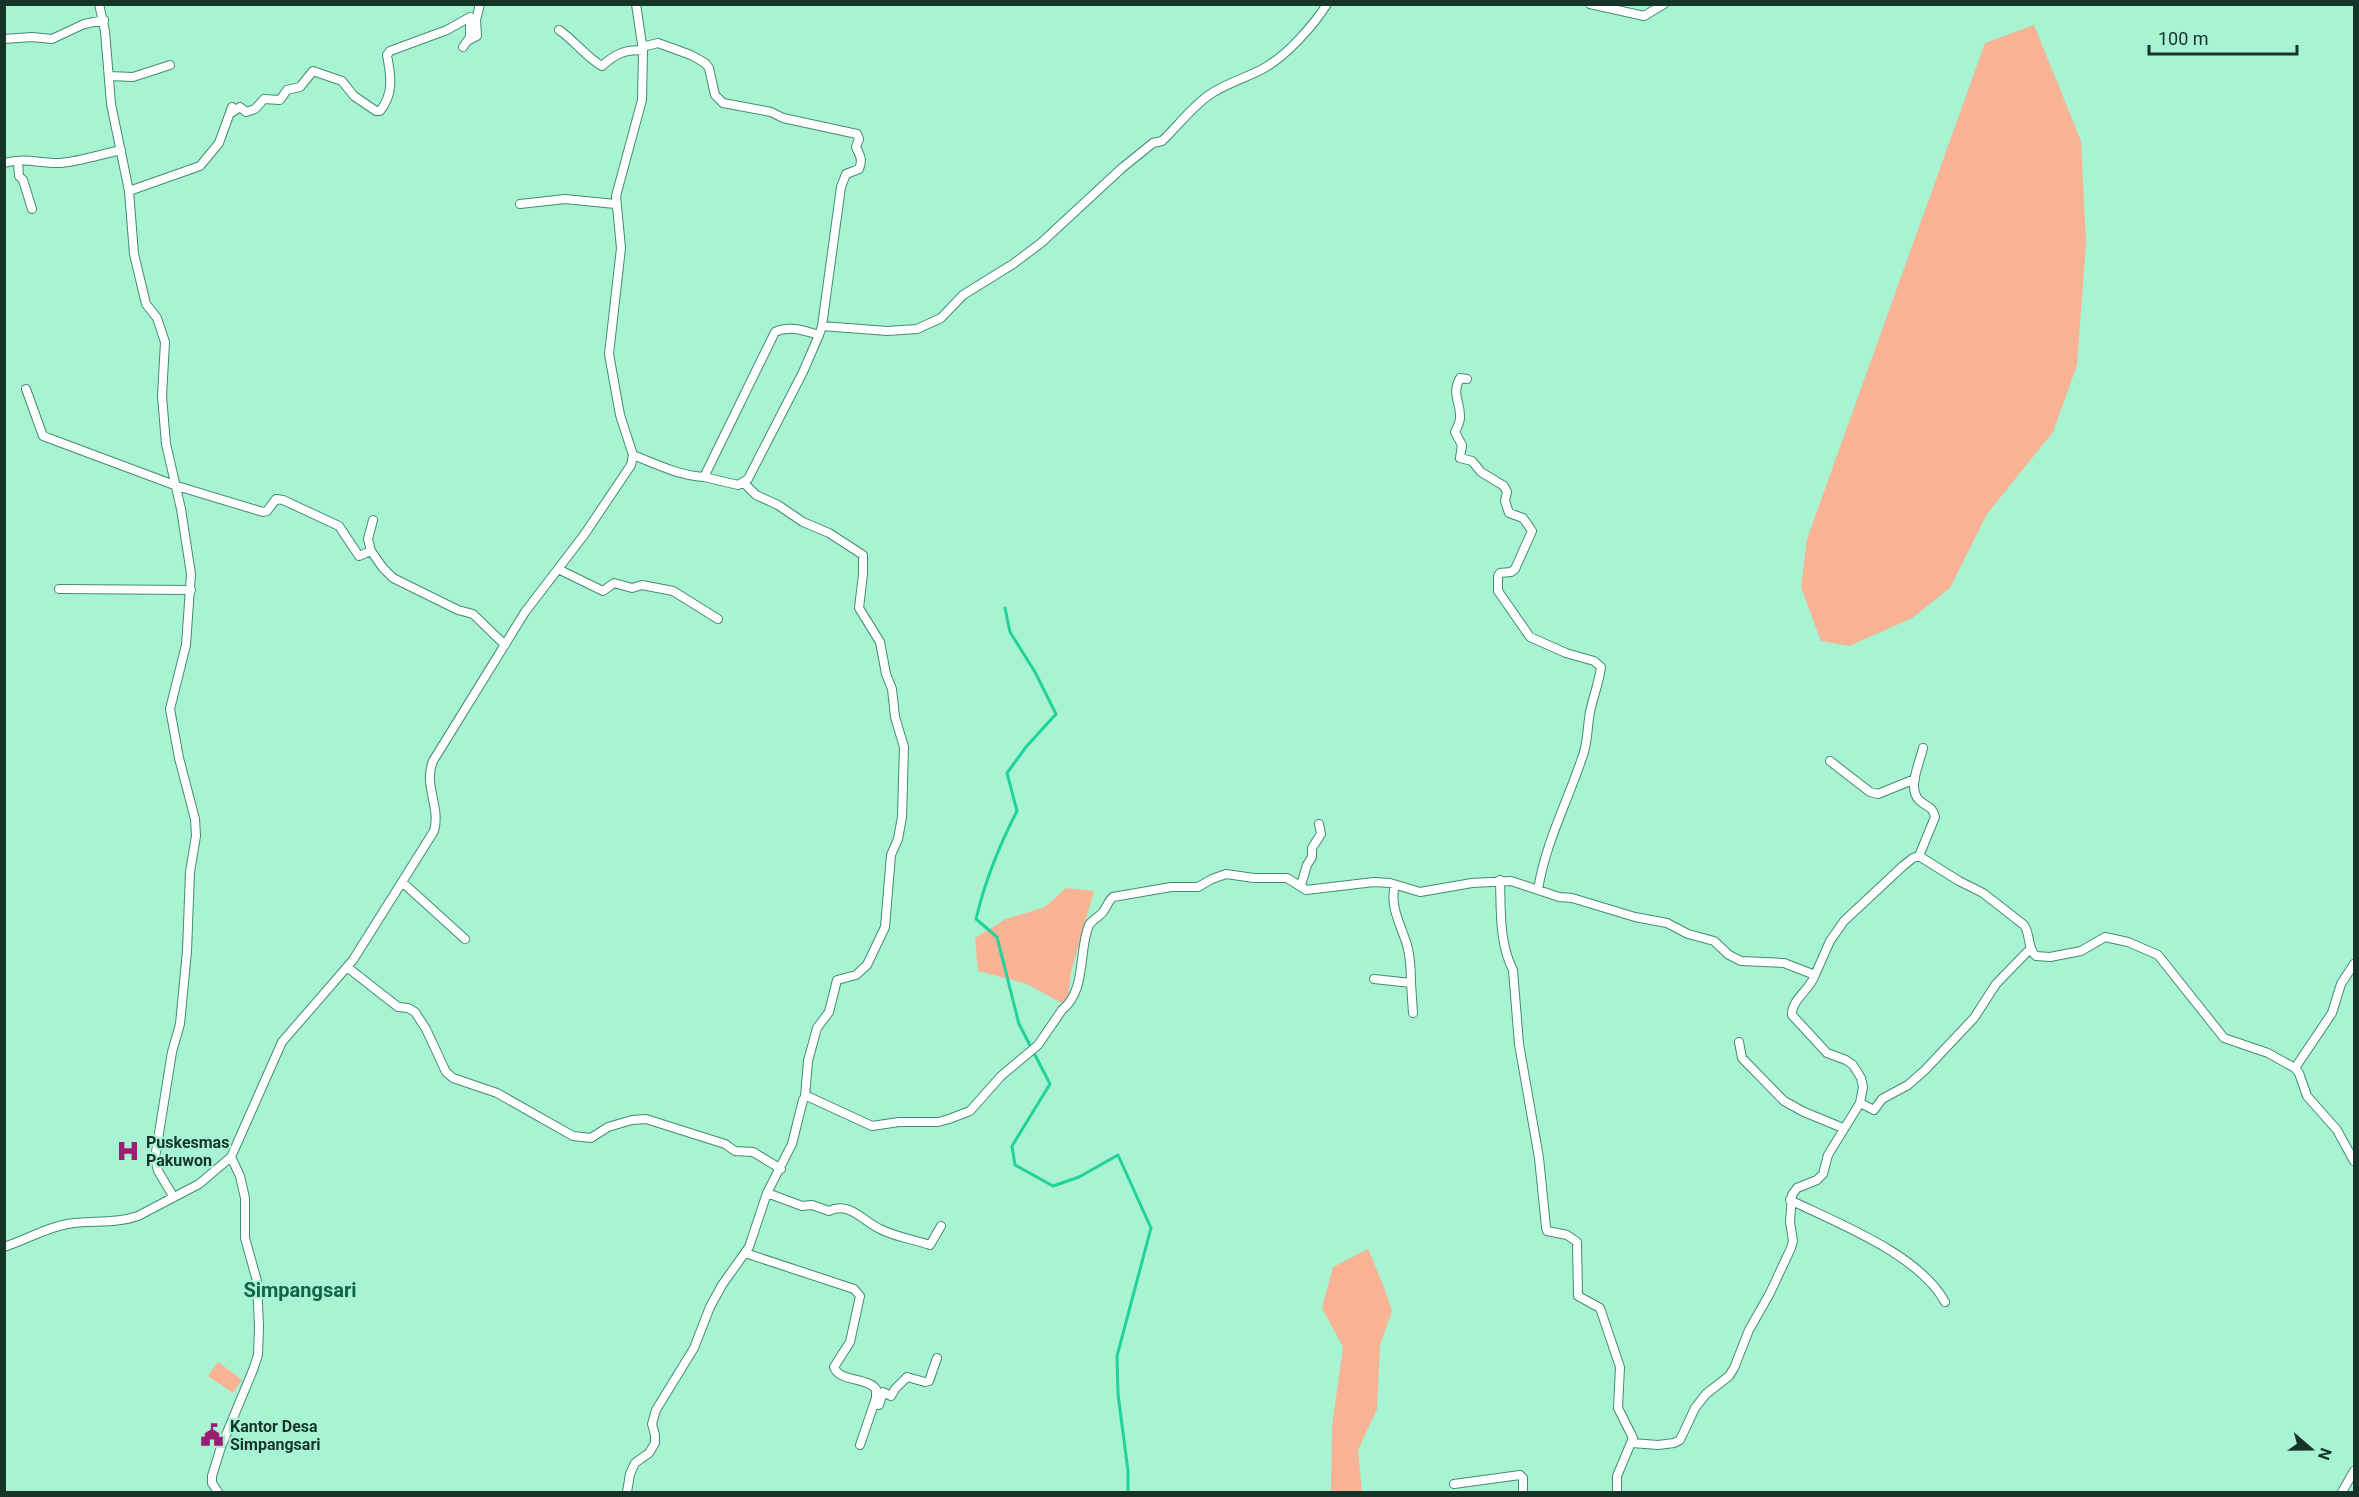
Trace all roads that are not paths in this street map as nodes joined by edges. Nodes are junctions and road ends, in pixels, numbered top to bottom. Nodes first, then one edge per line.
1 (99, 4) edge
2 (480, 4) edge
3 (636, 4) edge
4 (1327, 4) edge
5 (1590, 4) edge
6 (1664, 4) edge
7 (104, 20) junction
8 (559, 30) dead end
9 (4, 39) edge
10 (643, 49) junction
11 (170, 65) dead end
12 (109, 76) junction
13 (122, 150) junction
14 (18, 161) junction
15 (4, 163) edge
16 (129, 191) junction
17 (520, 204) dead end
18 (615, 204) junction
19 (32, 209) dead end
20 (820, 330) junction
21 (1467, 379) dead end
22 (26, 389) dead end
23 (633, 455) junction
24 (704, 477) junction
25 (744, 483) junction
26 (177, 486) junction
27 (373, 520) dead end
28 (371, 551) junction
29 (558, 569) junction
30 (59, 589) dead end
31 (191, 590) junction
32 (718, 619) dead end
33 (505, 645) junction
34 (1923, 748) dead end
35 (1830, 761) dead end
36 (1915, 779) junction
37 (1319, 824) dead end
38 (1919, 856) junction
39 (1500, 880) junction
40 (402, 882) junction
41 (1301, 885) junction
42 (1395, 885) junction
43 (1538, 890) junction
44 (465, 939) dead end
45 (2030, 949) junction
46 (2355, 964) edge
47 (347, 967) junction
48 (1815, 975) junction
49 (1374, 979) dead end
50 (1411, 983) junction
51 (1413, 1013) dead end
52 (1739, 1042) dead end
53 (2295, 1068) junction
54 (805, 1097) junction
55 (1860, 1102) junction
56 (1843, 1128) junction
57 (231, 1157) junction
58 (2355, 1161) edge
59 (781, 1169) junction
60 (767, 1193) junction
61 (173, 1196) junction
62 (1790, 1200) junction
63 (941, 1226) dead end
64 (4, 1247) edge
65 (745, 1253) junction
66 (1945, 1302) dead end
67 (937, 1358) dead end
68 (1632, 1443) junction
69 (2355, 1471) edge
70 (1454, 1484) dead end
71 (218, 1492) edge
72 (627, 1492) edge
73 (1523, 1492) edge
74 (1617, 1492) edge
75 (2342, 1492) edge

1 - 7 street
2 - 16 street
3 - 10 street
4 - 20 street
5 - 6 street
7 - 9 street
7 - 12 street
8 - 10 street
10 - 18 street
10 - 20 street
11 - 12 street
12 - 13 street
13 - 14 street
13 - 16 street
14 - 15 street
14 - 19 street
16 - 26 street
17 - 18 street
18 - 23 street
20 - 24 street
20 - 25 street
21 - 43 street
22 - 26 street
23 - 24 street
23 - 29 street
24 - 25 street
25 - 54 street
26 - 28 street
26 - 31 street
27 - 28 street
28 - 33 street
29 - 32 street
29 - 33 street
30 - 31 street
31 - 61 street
33 - 40 street
34 - 36 street
35 - 36 street
36 - 38 street
37 - 41 street
38 - 45 street
38 - 48 street
39 - 42 street
39 - 43 street
39 - 68 street
40 - 44 street
40 - 47 street
41 - 42 street
41 - 54 street
42 - 50 street
43 - 48 street
45 - 53 street
45 - 55 street
46 - 53 street
47 - 57 street
47 - 59 street
48 - 55 street
49 - 50 street
50 - 51 street
52 - 56 street
53 - 58 street
54 - 59 street
55 - 56 street
56 - 62 street
57 - 61 street
57 - 71 street
59 - 60 street
60 - 63 street
60 - 65 street
61 - 64 street
62 - 66 street
62 - 68 street
65 - 67 street
65 - 72 street
68 - 74 street
69 - 75 street
70 - 73 street

